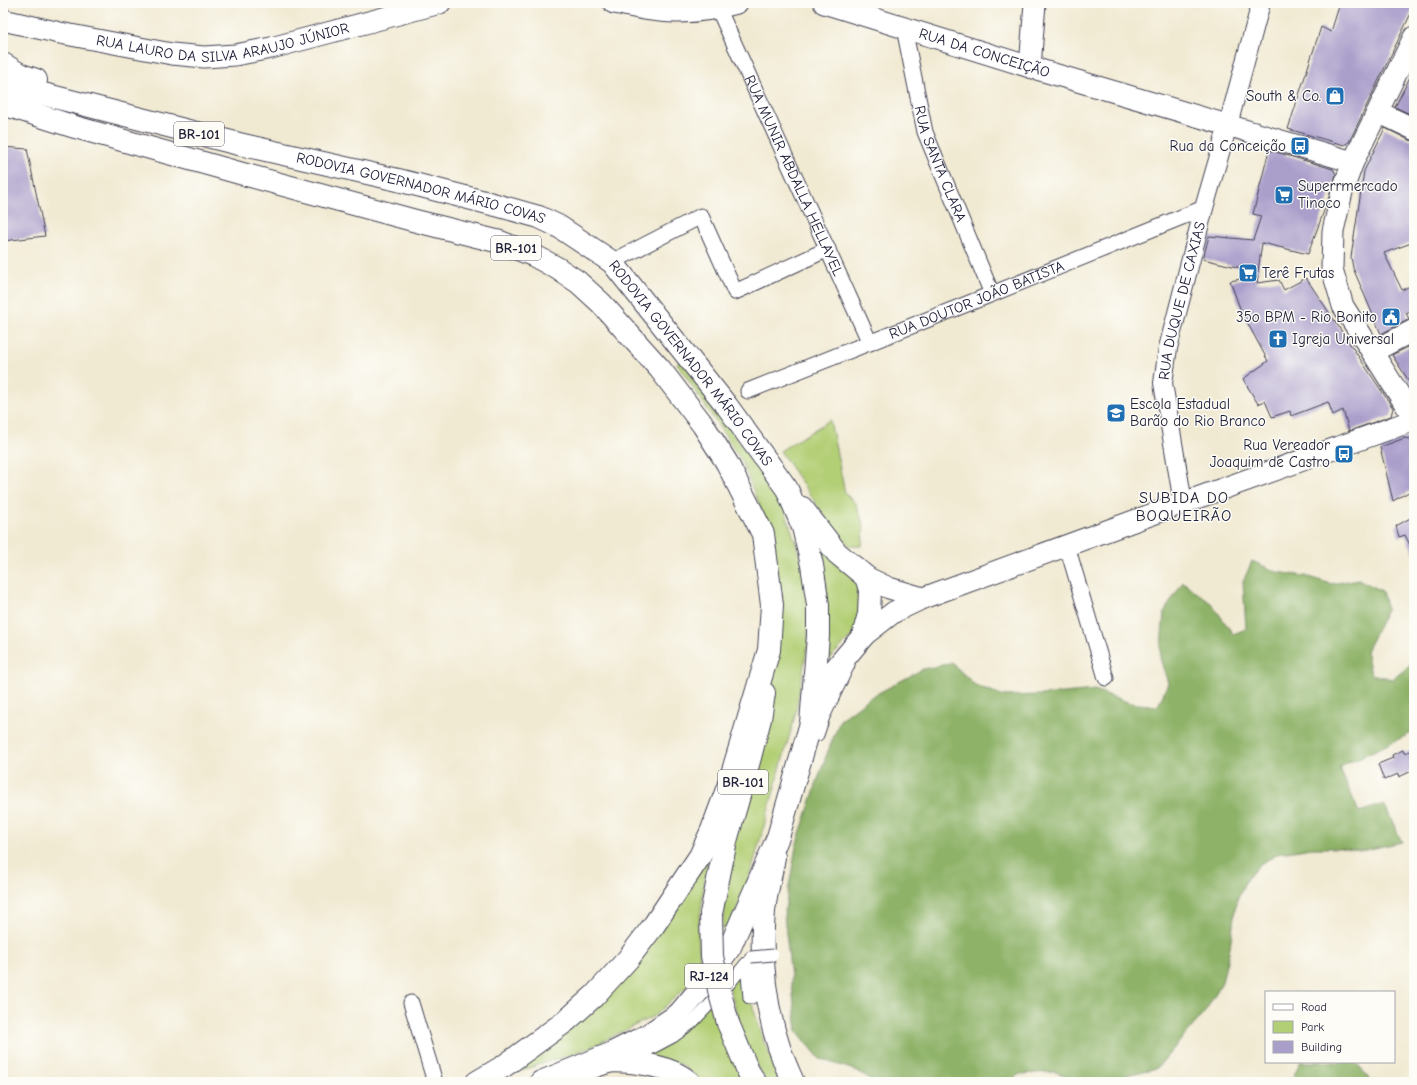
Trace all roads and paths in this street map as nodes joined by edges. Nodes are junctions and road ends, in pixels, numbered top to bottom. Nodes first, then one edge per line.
1 (440, 3) edge
2 (614, 3) edge
3 (824, 3) edge
4 (1034, 3) edge
5 (1261, 3) edge
6 (728, 6) edge
7 (3, 20) edge
8 (904, 28) junction
9 (1414, 37) edge
10 (3, 64) edge
11 (1030, 67) junction
12 (3, 82) edge
13 (3, 104) edge
14 (1378, 112) junction
15 (3, 118) edge
16 (1228, 125) junction
17 (75, 127) junction
18 (1414, 129) edge
19 (1353, 162) junction
20 (398, 180) junction
21 (1204, 208) junction
22 (828, 249) junction
23 (612, 262) junction
24 (992, 294) junction
25 (1414, 330) edge
26 (870, 343) junction
27 (1372, 352) junction
28 (748, 391) dead end
29 (1414, 419) edge
30 (787, 489) junction
31 (1183, 503) junction
32 (1067, 546) junction
33 (866, 577) junction
34 (924, 598) junction
35 (863, 636) junction
36 (769, 650) junction
37 (1106, 678) dead end
38 (811, 723) junction
39 (778, 837) junction
40 (411, 1003) dead end
41 (628, 1061) junction
42 (586, 1064) junction
43 (436, 1082) edge
44 (476, 1082) edge
45 (541, 1082) edge
46 (566, 1082) edge
47 (689, 1082) edge
48 (755, 1082) edge
49 (793, 1082) edge

1 - 7 main road, RUA LAURO DA SILVA ARAUJO JÚNIOR
2 - 6 main road
3 - 8 main road, RUA DA CONCEIÇÃO
4 - 11 main road
5 - 16 street, RUA DUQUE DE CAXIAS
6 - 22 street, RUA MUNIR ABDALLA HELLAYEL
8 - 11 main road, RUA DA CONCEIÇÃO
8 - 24 street, RUA SANTA CLARA
9 - 14 main road
10 - 20 highway
11 - 16 main road, RUA DA CONCEIÇÃO
12 - 20 highway, RODOVIA GOVERNADOR MÁRIO COVAS / BR-101
13 - 17 highway, RODOVIA GOVERNADOR MÁRIO COVAS / BR-101
14 - 18 main road
14 - 19 main road
15 - 17 highway
16 - 19 main road, RUA DA CONCEIÇÃO
16 - 21 street, RUA DUQUE DE CAXIAS
17 - 36 highway, RODOVIA GOVERNADOR MÁRIO COVAS / BR-101
19 - 27 main road
20 - 23 highway, RODOVIA GOVERNADOR MÁRIO COVAS / BR-101
21 - 24 street, RUA DOUTOR JOÃO BATISTA
21 - 31 street, RUA DUQUE DE CAXIAS
22 - 23 street
22 - 26 street, RUA MUNIR ABDALLA HELLAYEL
23 - 30 highway, RODOVIA GOVERNADOR MÁRIO COVAS / BR-101
24 - 26 street, RUA DOUTOR JOÃO BATISTA
25 - 27 main road
26 - 28 street, RUA DOUTOR JOÃO BATISTA
27 - 29 main road
29 - 31 main road
30 - 33 highway
30 - 38 highway, RODOVIA GOVERNADOR MÁRIO COVAS / BR-101
31 - 32 main road
32 - 34 main road
32 - 37 street
33 - 34 main road
33 - 35 highway
34 - 35 main road
35 - 38 highway
35 - 41 street, bridge
36 - 44 highway
36 - 48 highway, RODOVIA GOVERNADOR MÁRIO COVAS / BR-101, bridge
38 - 39 highway, RODOVIA GOVERNADOR MÁRIO COVAS / BR-101
39 - 42 highway, RJ-124
39 - 49 highway, RODOVIA GOVERNADOR MÁRIO COVAS / BR-101
40 - 43 street
41 - 42 highway, RJ-124
41 - 46 street
41 - 47 highway, RJ-124
42 - 45 highway, RJ-124

